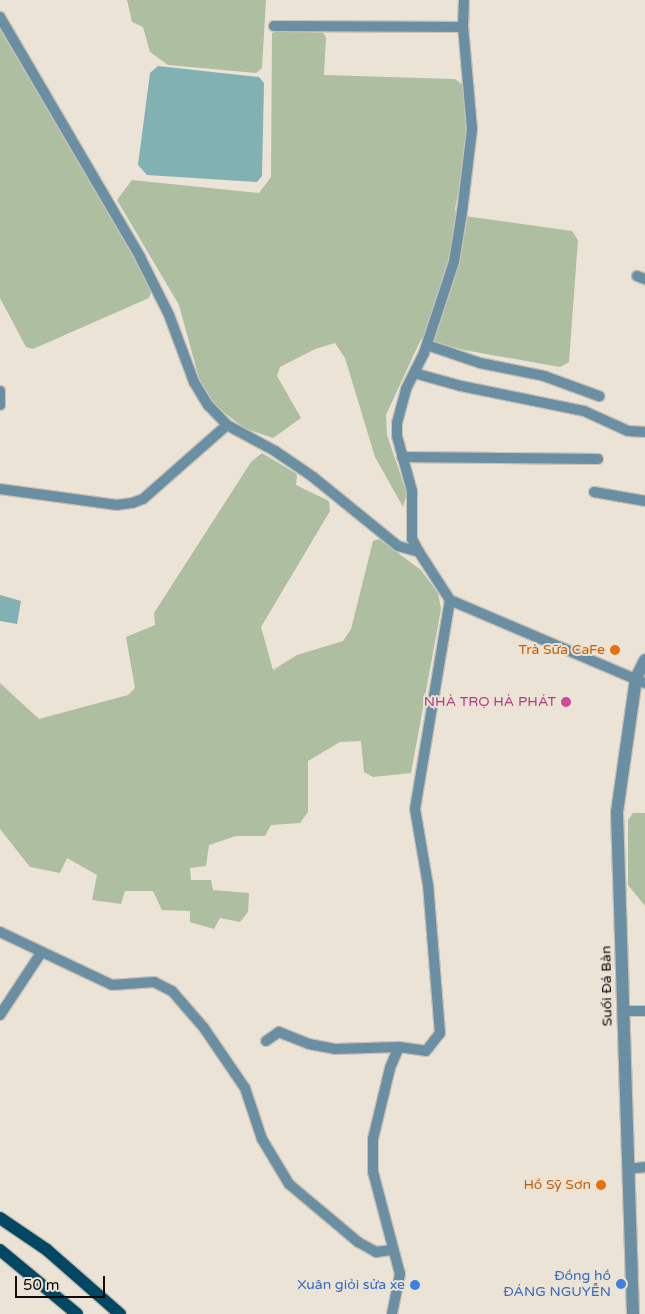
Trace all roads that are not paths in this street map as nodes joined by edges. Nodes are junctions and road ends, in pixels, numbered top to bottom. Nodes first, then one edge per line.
1 (464, 0) edge
2 (0, 17) edge
3 (274, 26) dead end
4 (463, 27) junction
5 (427, 345) junction
6 (414, 373) junction
7 (0, 391) edge
8 (599, 396) dead end
9 (0, 405) edge
10 (227, 425) junction
11 (645, 432) edge
12 (402, 457) junction
13 (598, 458) dead end
14 (0, 489) edge
15 (594, 492) dead end
16 (645, 501) edge
17 (419, 552) junction
18 (450, 600) junction
19 (645, 660) edge
20 (640, 681) edge
21 (0, 932) edge
22 (41, 953) junction
23 (623, 1010) junction
24 (645, 1011) edge
25 (0, 1015) edge
26 (266, 1042) dead end
27 (399, 1047) junction
28 (645, 1167) edge
29 (629, 1169) junction
30 (0, 1218) edge
31 (0, 1250) edge
32 (392, 1250) junction
33 (77, 1314) edge
34 (120, 1314) edge
35 (392, 1314) edge
36 (633, 1314) edge

1 - 4 street
2 - 10 street
3 - 4 street
4 - 5 street
5 - 6 street
5 - 8 street
6 - 11 street
6 - 12 street
7 - 9 street
10 - 14 street
10 - 17 street
12 - 13 street
12 - 17 street
15 - 16 street
17 - 18 street
18 - 20 street
18 - 27 street
19 - 20 street, Suối Đá Bàn
20 - 23 street, Suối Đá Bàn
21 - 22 street
22 - 25 street
22 - 32 street
23 - 24 street
23 - 29 street, Suối Đá Bàn
26 - 27 street
27 - 32 street
28 - 29 street
29 - 36 street, Suối Đá Bàn
30 - 34 main road
31 - 33 main road
32 - 35 street

